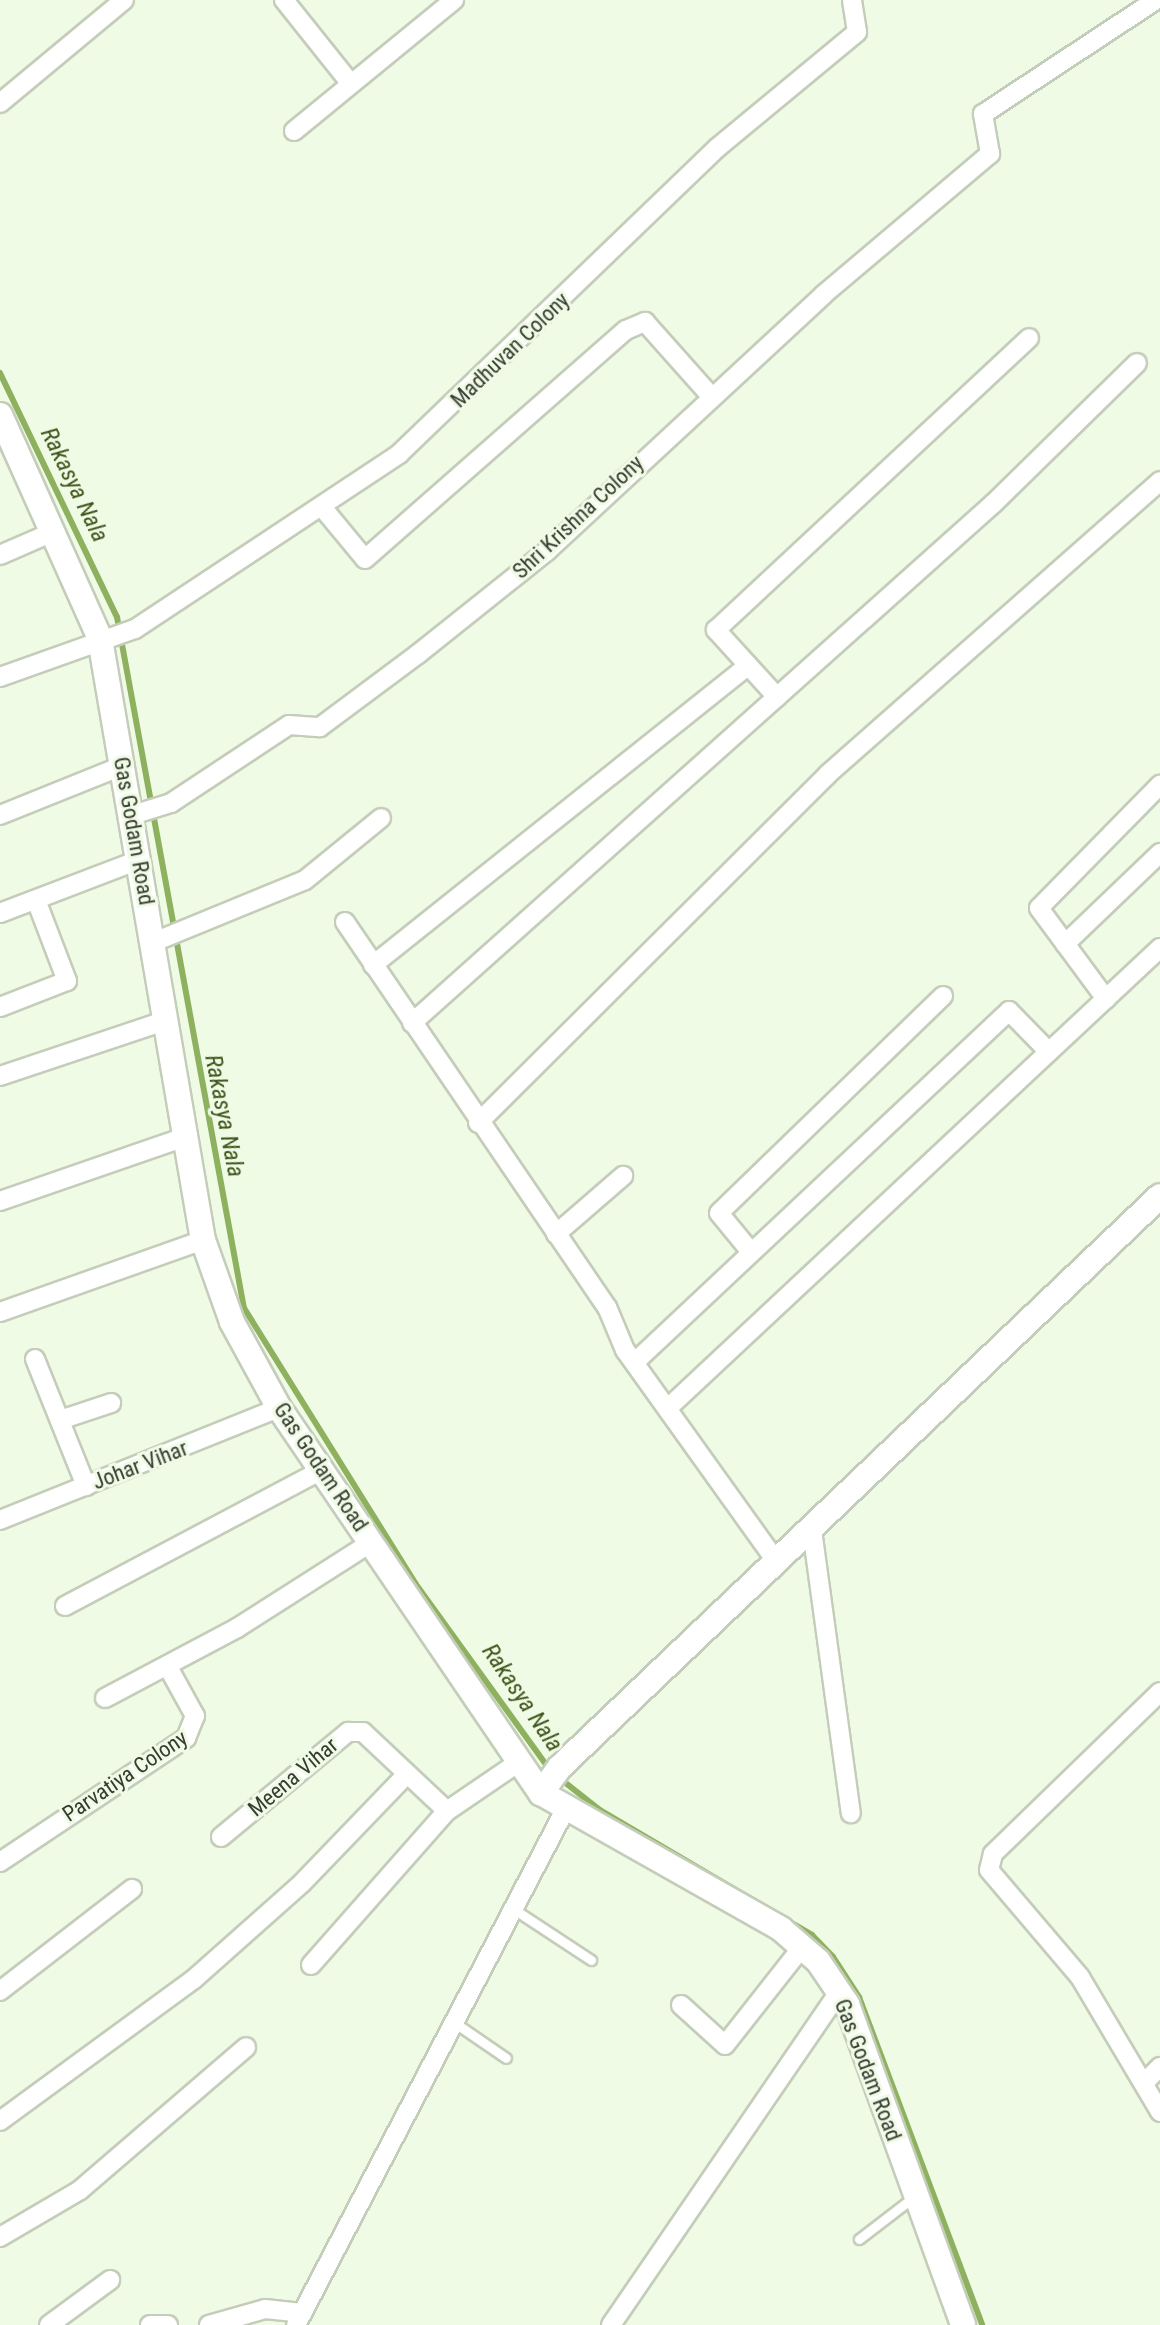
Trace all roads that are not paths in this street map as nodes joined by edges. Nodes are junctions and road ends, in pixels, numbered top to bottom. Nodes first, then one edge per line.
1 (124, 0) edge
2 (284, 0) edge
3 (454, 0) edge
4 (852, 0) edge
5 (1156, 0) edge
6 (351, 84) junction
7 (0, 103) edge
8 (294, 131) dead end
9 (1029, 338) dead end
10 (1137, 363) dead end
11 (711, 396) junction
12 (0, 415) edge
13 (1160, 481) edge
14 (322, 507) junction
15 (53, 532) junction
16 (0, 555) edge
17 (116, 635) junction
18 (748, 666) junction
19 (0, 677) edge
20 (777, 697) junction
21 (122, 766) junction
22 (1160, 785) edge
23 (0, 815) edge
24 (136, 815) junction
25 (381, 818) dead end
26 (1160, 853) edge
27 (136, 861) junction
28 (36, 900) junction
29 (0, 913) edge
30 (345, 922) dead end
31 (166, 937) junction
32 (1065, 944) junction
33 (1160, 948) edge
34 (373, 965) junction
35 (943, 996) dead end
36 (1106, 999) junction
37 (0, 1007) edge
38 (167, 1020) junction
39 (412, 1023) junction
40 (1049, 1052) junction
41 (0, 1076) edge
42 (478, 1123) junction
43 (188, 1136) junction
44 (623, 1176) dead end
45 (1160, 1196) edge
46 (0, 1201) edge
47 (556, 1234) junction
48 (203, 1240) junction
49 (751, 1252) junction
50 (0, 1312) edge
51 (35, 1359) dead end
52 (635, 1362) junction
53 (111, 1403) dead end
54 (669, 1407) junction
55 (279, 1408) junction
56 (60, 1420) junction
57 (324, 1469) junction
58 (86, 1486) junction
59 (0, 1520) edge
60 (812, 1530) junction
61 (372, 1542) junction
62 (777, 1562) junction
63 (65, 1606) dead end
64 (168, 1667) junction
65 (1160, 1692) edge
66 (105, 1698) dead end
67 (516, 1764) junction
68 (406, 1775) junction
69 (551, 1779) junction
70 (447, 1811) junction
71 (564, 1812) junction
72 (851, 1813) dead end
73 (221, 1837) dead end
74 (0, 1862) edge
75 (132, 1889) dead end
76 (515, 1910) junction
77 (802, 1947) junction
78 (591, 1960) dead end
79 (311, 1965) dead end
80 (0, 1991) edge
81 (839, 1992) junction
82 (681, 2005) dead end
83 (458, 2025) junction
84 (246, 2047) dead end
85 (506, 2058) dead end
86 (1160, 2067) edge
87 (1144, 2083) junction
88 (1160, 2112) edge
89 (0, 2121) edge
90 (915, 2196) junction
91 (0, 2237) edge
92 (859, 2239) dead end
93 (110, 2280) dead end
94 (299, 2319) edge
95 (49, 2325) edge
96 (150, 2325) edge
97 (168, 2325) edge
98 (209, 2325) edge
99 (611, 2325) edge
100 (963, 2325) edge

1 - 7 street
2 - 6 street
3 - 6 street
4 - 14 street, Madhuvan Colony
5 - 11 street, Shri Krishna Colony
6 - 8 street
9 - 18 street
10 - 20 street
11 - 14 street
11 - 24 street, Shri Krishna Colony
12 - 15 main road, Gas Godam Road
13 - 42 street
14 - 17 street, Madhuvan Colony
15 - 16 street
15 - 17 main road, Gas Godam Road
17 - 19 street, Madhuvan Colony
17 - 21 main road, Gas Godam Road
18 - 20 street
18 - 34 street
20 - 39 street
21 - 23 street
21 - 24 main road, Gas Godam Road
22 - 32 street
24 - 27 main road, Gas Godam Road
25 - 31 street
26 - 32 street
27 - 28 street
27 - 31 main road, Gas Godam Road
28 - 29 street
28 - 37 street
30 - 34 street
31 - 38 main road, Gas Godam Road
32 - 36 street
33 - 36 street
34 - 39 street
35 - 49 street
36 - 40 street
38 - 41 street
38 - 43 main road, Gas Godam Road
39 - 42 street
40 - 49 street
40 - 54 street
42 - 47 street
43 - 46 street
43 - 48 main road, Gas Godam Road
44 - 47 street
45 - 60 main road
47 - 52 street
48 - 50 street
48 - 55 main road, Gas Godam Road
49 - 52 street
51 - 56 street
52 - 54 street
53 - 56 street
54 - 62 street
55 - 57 main road, Gas Godam Road
55 - 58 street, Johar Vihar
56 - 58 street
57 - 61 main road, Gas Godam Road
57 - 63 street
58 - 59 street, Johar Vihar
60 - 62 main road
60 - 72 street
61 - 64 street
61 - 67 main road, Gas Godam Road
62 - 69 main road
64 - 66 street
64 - 74 street, Parvatiya Colony
65 - 87 street
67 - 69 main road, Gas Godam Road
67 - 70 street
68 - 70 street, Meena Vihar
68 - 73 street, Meena Vihar
68 - 89 street
69 - 71 main road, Gas Godam Road
70 - 79 street
71 - 76 street
71 - 77 main road, Gas Godam Road
75 - 80 street
76 - 78 lane
76 - 83 street
77 - 81 main road, Gas Godam Road
77 - 82 street
81 - 90 main road, Gas Godam Road
81 - 99 street
83 - 85 lane
83 - 94 street
84 - 91 street
86 - 87 street
87 - 88 street
90 - 92 lane
90 - 100 main road, Gas Godam Road
93 - 95 street
94 - 98 street
96 - 97 street

